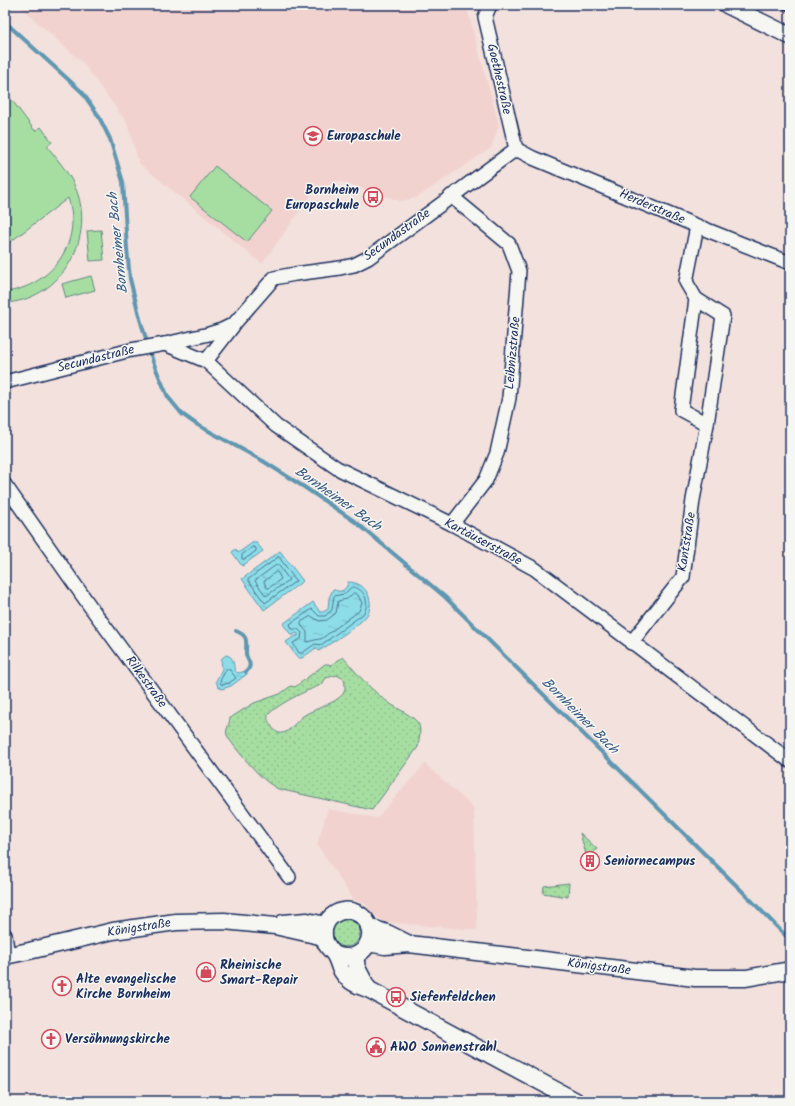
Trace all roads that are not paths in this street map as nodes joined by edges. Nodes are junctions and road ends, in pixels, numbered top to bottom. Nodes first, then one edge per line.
1 (727, 5) edge
2 (489, 7) edge
3 (790, 36) edge
4 (516, 149) junction
5 (450, 196) junction
6 (697, 226) junction
7 (790, 263) edge
8 (696, 299) junction
9 (234, 324) junction
10 (164, 344) junction
11 (206, 361) junction
12 (5, 382) edge
13 (707, 424) junction
14 (5, 485) edge
15 (452, 524) junction
16 (632, 643) junction
17 (790, 761) edge
18 (289, 877) dead end
19 (369, 927) junction
20 (324, 931) junction
21 (5, 935) edge
22 (368, 943) junction
23 (409, 944) junction
24 (334, 954) junction
25 (5, 955) edge
26 (355, 956) junction
27 (790, 970) edge
28 (368, 989) junction
29 (576, 1101) edge

1 - 3 street
2 - 4 street, Goethestraße
4 - 5 street, Secundastraße
4 - 6 street, Herderstraße
5 - 9 street, Secundastraße
5 - 15 street, Leibnizstraße
6 - 7 street, Herderstraße
6 - 8 street, Kantstraße
8 - 13 street, Kantstraße
8 - 13 street
9 - 10 street, Secundastraße
9 - 11 street, Secundastraße
10 - 11 street, Kartäuserstraße
10 - 12 street, Secundastraße
11 - 15 street, Kartäuserstraße
13 - 16 street, Kantstraße
14 - 18 street, Rilkestraße
15 - 16 street, Kartäuserstraße
16 - 17 street, Kartäuserstraße
19 - 20 street
19 - 22 street
19 - 23 street, Königstraße
20 - 24 street
20 - 25 street, Königstraße
21 - 25 street
22 - 23 street, Königstraße
22 - 26 street
23 - 27 street, Königstraße
24 - 26 street
24 - 28 street
26 - 28 street
28 - 29 street

